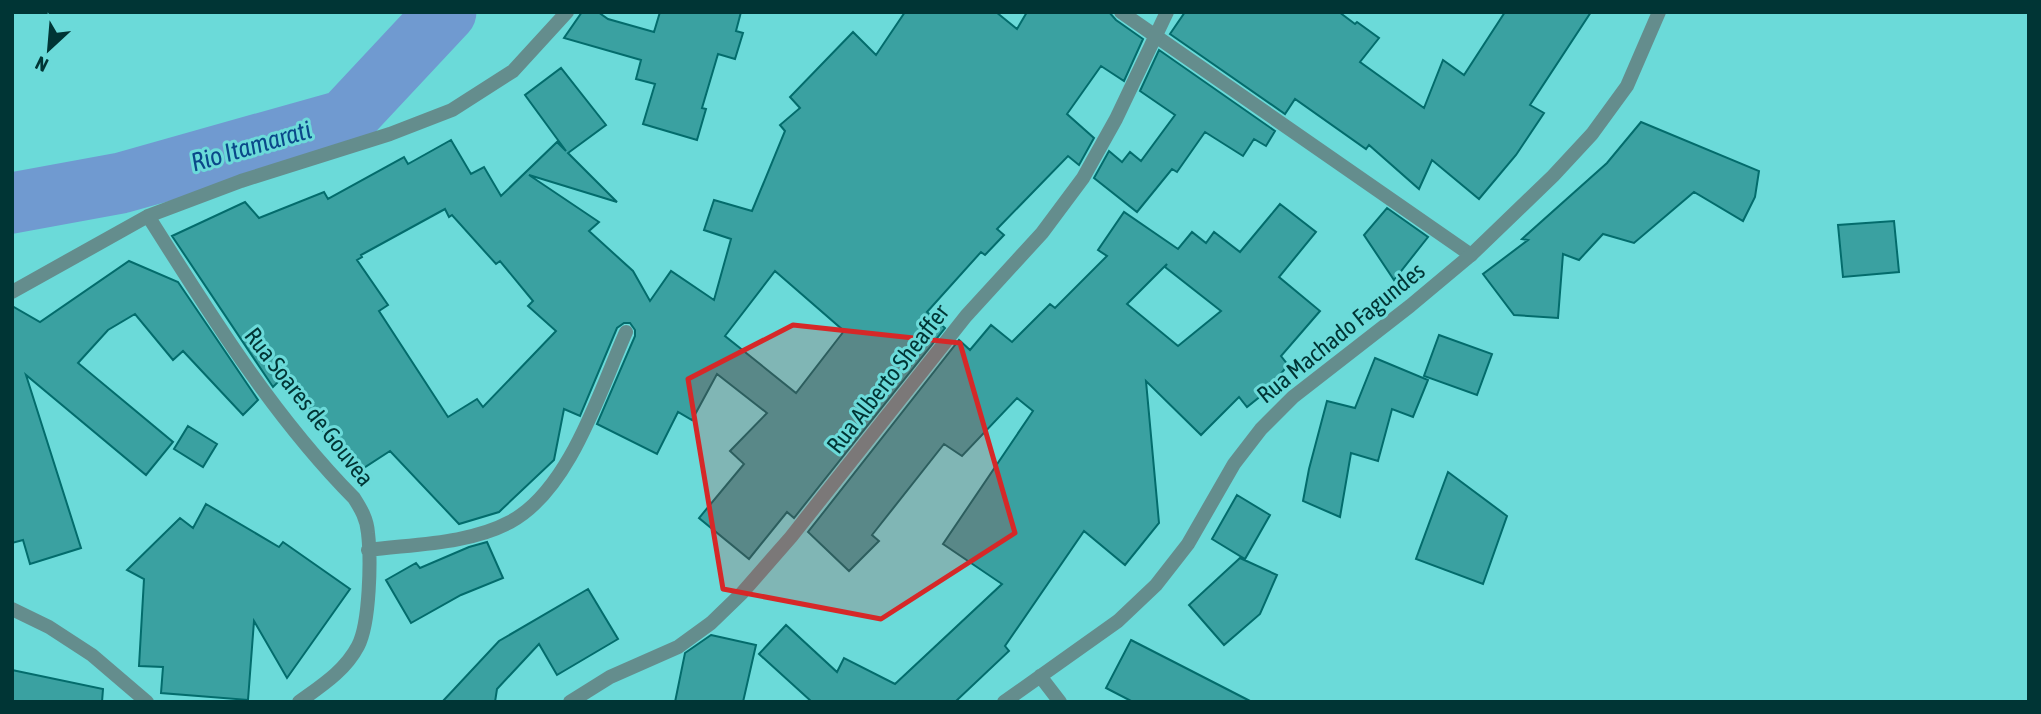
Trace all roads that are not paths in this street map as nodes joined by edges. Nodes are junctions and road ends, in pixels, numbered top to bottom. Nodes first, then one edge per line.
1 (567, 12) edge
2 (1121, 12) edge
3 (1167, 12) edge
4 (1659, 12) edge
5 (1155, 35) junction
6 (148, 216) junction
7 (1471, 255) junction
8 (12, 292) edge
9 (626, 331) dead end
10 (368, 551) junction
11 (12, 608) edge
12 (1040, 676) junction
13 (147, 702) edge
14 (299, 702) edge
15 (570, 702) edge
16 (1004, 702) edge
17 (1059, 702) edge

1 - 6 street
2 - 5 street
3 - 5 street, Rua Alberto Sheaffer
4 - 7 street, Rua Machado Fagundes
5 - 7 street
5 - 15 street, Rua Alberto Sheaffer
6 - 8 street
6 - 10 street, Rua Soares de Gouvea
7 - 12 street, Rua Machado Fagundes
9 - 10 street
10 - 14 street, Rua Soares de Gouvea
11 - 13 street
12 - 16 street, Rua Machado Fagundes
12 - 17 street

